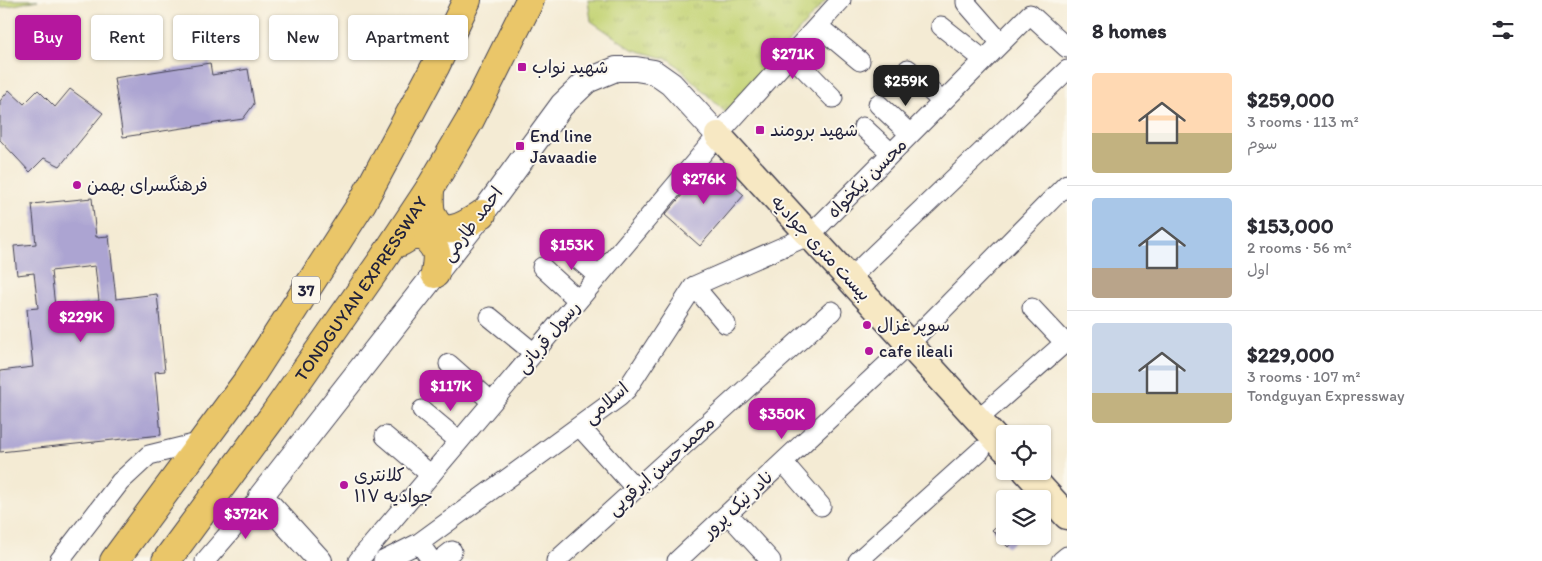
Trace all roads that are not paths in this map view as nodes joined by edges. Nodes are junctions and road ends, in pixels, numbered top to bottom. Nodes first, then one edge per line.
1 (530, 0) edge
2 (841, 0) edge
3 (966, 0) edge
4 (466, 3) edge
5 (818, 26) junction
6 (941, 26) dead end
7 (1001, 43) junction
8 (1067, 48) edge
9 (792, 56) junction
10 (984, 60) junction
11 (860, 61) dead end
12 (908, 69) dead end
13 (1067, 70) edge
14 (833, 98) dead end
15 (942, 102) junction
16 (878, 104) dead end
17 (863, 127) dead end
18 (910, 134) junction
19 (718, 135) junction
20 (891, 153) junction
21 (1067, 184) edge
22 (430, 188) junction
23 (482, 214) junction
24 (810, 235) junction
25 (390, 247) junction
26 (565, 248) dead end
27 (542, 268) dead end
28 (435, 274) junction
29 (598, 276) junction
30 (850, 279) junction
31 (694, 286) junction
32 (578, 300) junction
33 (1032, 308) dead end
34 (832, 311) dead end
35 (490, 317) dead end
36 (726, 324) dead end
37 (1066, 342) edge
38 (910, 344) junction
39 (534, 353) junction
40 (449, 364) dead end
41 (492, 402) junction
42 (422, 410) dead end
43 (978, 420) junction
44 (579, 426) junction
45 (385, 436) dead end
46 (459, 441) junction
47 (202, 442) junction
48 (993, 449) edge
49 (783, 462) junction
50 (431, 475) junction
51 (1034, 480) edge
52 (636, 489) junction
53 (261, 496) junction
54 (821, 506) dead end
55 (728, 514) junction
56 (1067, 516) edge
57 (419, 543) junction
58 (1067, 556) edge
59 (59, 561) edge
60 (114, 561) edge
61 (166, 561) edge
62 (205, 561) edge
63 (320, 561) edge
64 (358, 561) edge
65 (383, 561) edge
66 (432, 561) edge
67 (556, 561) edge
68 (677, 561) edge
69 (771, 561) edge
70 (858, 561) edge
71 (1061, 561) edge

1 - 22 highway, TONDGUYAN EXPRESSWAY
2 - 5 street, رسول قربانی
3 - 7 street
4 - 47 highway, 37
5 - 9 street, رسول قربانی
5 - 11 street
6 - 10 street
7 - 8 street, محسن نیکخواه
7 - 10 street, محسن نیکخواه
9 - 14 street
9 - 19 street, رسول قربانی
10 - 15 street, محسن نیکخواه
12 - 15 street
13 - 30 street
15 - 18 street, محسن نیکخواه
16 - 18 street
17 - 20 street
18 - 20 street, محسن نیکخواه
19 - 23 street, احمد طارمی
19 - 24 main road, بیست متری جوادیه
19 - 29 street, رسول قربانی
20 - 24 street, محسن نیکخواه
21 - 38 street, نادر نیک پرور
22 - 23 highway
22 - 25 highway, TONDGUYAN EXPRESSWAY
23 - 28 street, احمد طارمی
24 - 30 main road, بیست متری جوادیه
24 - 31 street
25 - 28 highway
25 - 61 highway, TONDGUYAN EXPRESSWAY
26 - 29 street
27 - 32 street
28 - 53 street, احمد طارمی
29 - 32 street, رسول قربانی
30 - 38 main road, بیست متری جوادیه
31 - 36 street
31 - 44 street, اسلامی
32 - 39 street, رسول قربانی
33 - 37 street
34 - 52 street, محمدحسن ابرقویی
35 - 39 street
37 - 43 street
38 - 43 main road, بیست متری جوادیه
38 - 49 street, نادر نیک پرور
39 - 41 street, رسول قربانی
40 - 41 street
41 - 46 street, رسول قربانی
42 - 46 street
43 - 48 main road, بیست متری جوادیه
44 - 52 street
44 - 57 street, اسلامی
45 - 50 street
46 - 50 street, رسول قربانی
47 - 59 street
47 - 60 highway, 37
48 - 70 street
49 - 54 street
49 - 55 street, نادر نیک پرور
50 - 64 street, رسول قربانی
51 - 56 main road
52 - 67 street, محمدحسن ابرقویی
53 - 62 street
53 - 63 street
55 - 68 street, نادر نیک پرور
55 - 69 street
57 - 65 street, اسلامی
57 - 66 street
58 - 71 street

